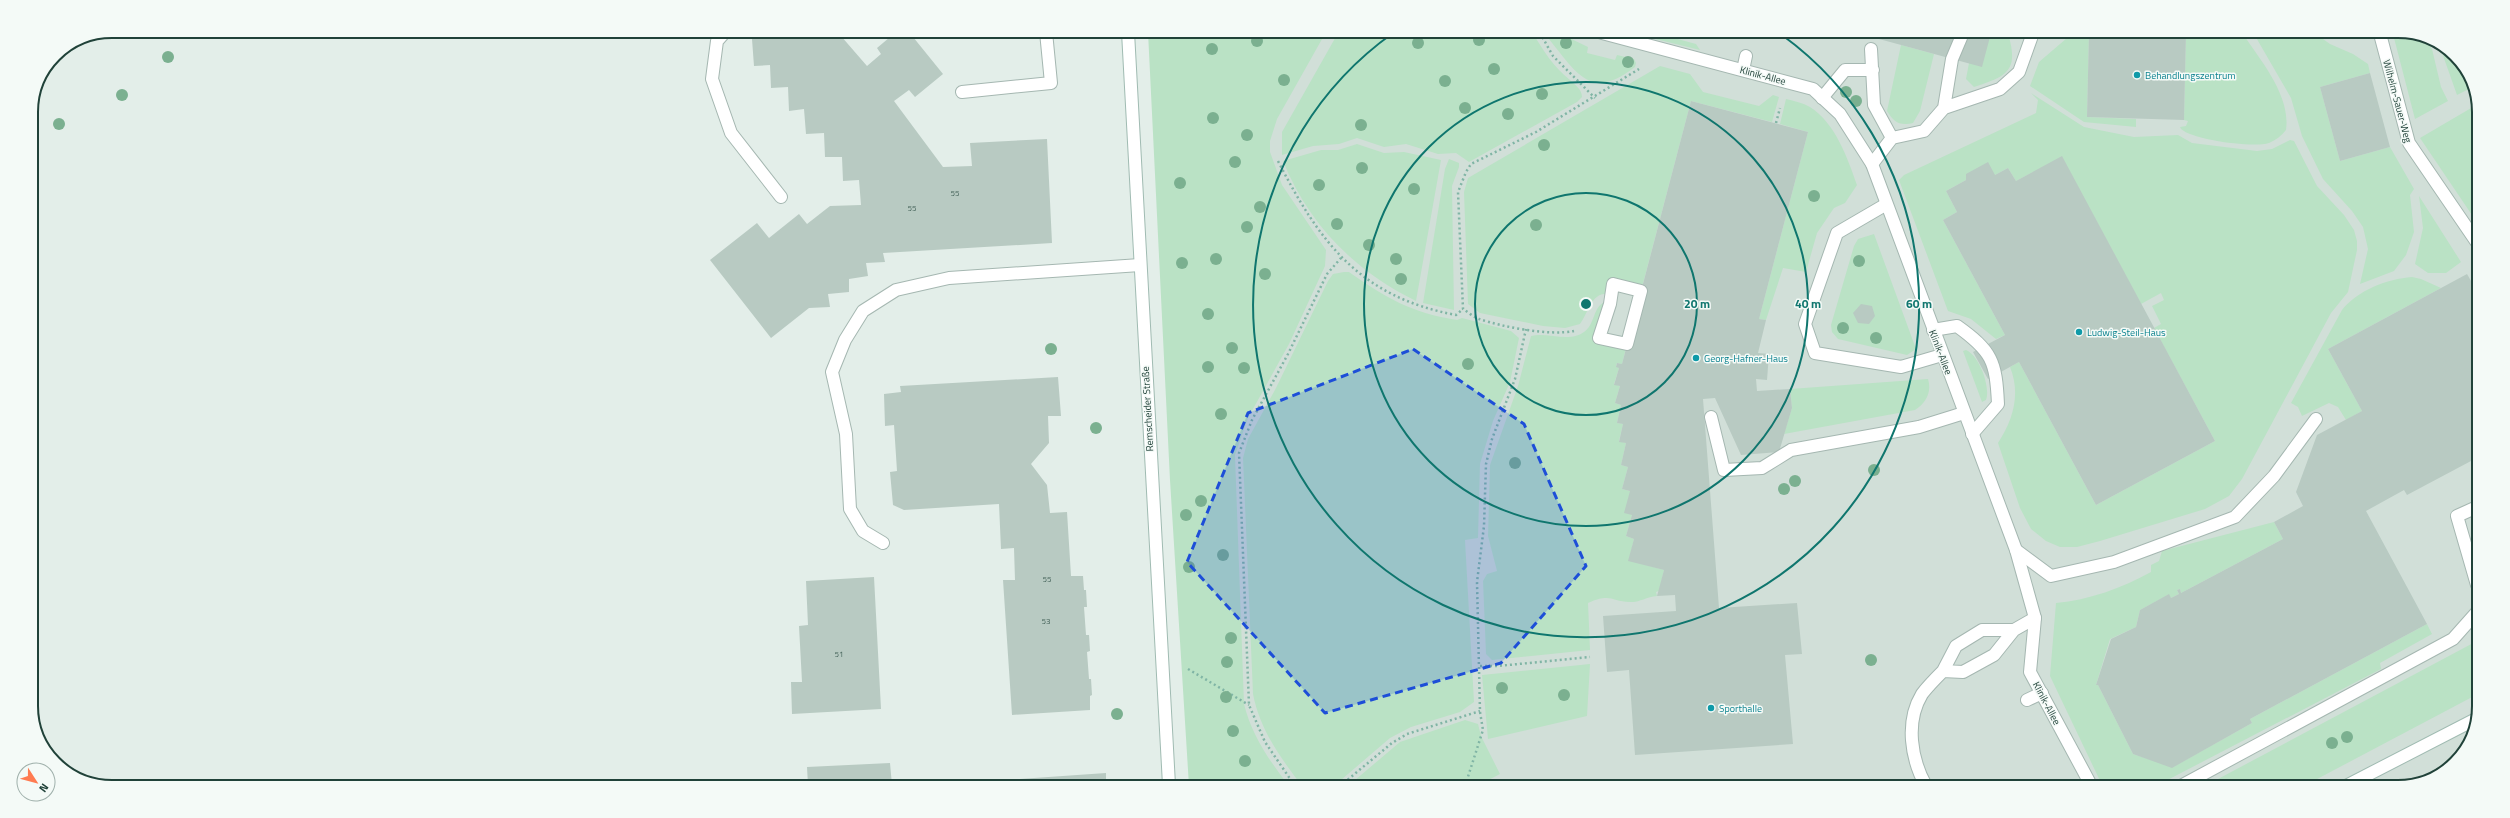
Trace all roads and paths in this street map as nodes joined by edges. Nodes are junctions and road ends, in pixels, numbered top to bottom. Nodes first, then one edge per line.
1 (720, 38) edge
2 (1047, 38) edge
3 (1128, 38) edge
4 (1543, 38) edge
5 (1621, 38) edge
6 (1961, 38) edge
7 (2031, 38) edge
8 (2381, 38) edge
9 (1651, 46) junction
10 (1871, 49) dead end
11 (1746, 56) dead end
12 (1743, 70) junction
13 (1872, 70) junction
14 (962, 92) dead end
15 (1595, 98) junction
16 (1822, 98) junction
17 (1944, 108) junction
18 (1892, 138) junction
19 (1278, 161) dead end
20 (1872, 164) junction
21 (781, 196) dead end
22 (1886, 205) junction
23 (2472, 235) edge
24 (1341, 258) junction
25 (1140, 265) junction
26 (1610, 294) joint
27 (1463, 309) junction
28 (1526, 329) junction
29 (1581, 330) dead end
30 (1933, 330) junction
31 (1942, 354) junction
32 (1964, 412) junction
33 (1710, 417) dead end
34 (2316, 419) dead end
35 (1972, 434) junction
36 (2472, 509) edge
37 (883, 543) dead end
38 (2016, 550) junction
39 (2472, 568) edge
40 (2035, 618) junction
41 (2472, 618) edge
42 (2014, 630) junction
43 (1162, 654) junction
44 (1590, 657) dead end
45 (1480, 666) junction
46 (1943, 671) junction
47 (2042, 693) junction
48 (2027, 700) dead end
49 (1249, 705) junction
50 (1480, 711) dead end
51 (2470, 722) edge
52 (1169, 780) edge
53 (1291, 780) edge
54 (1347, 780) edge
55 (1467, 780) edge
56 (1922, 780) edge
57 (2088, 780) edge
58 (2192, 780) edge
59 (2358, 780) edge

1 - 21 street
2 - 14 street
3 - 25 street, Remscheider Straße
4 - 15 path
5 - 9 street, Klinik-Allee
6 - 17 street
7 - 17 street
8 - 23 street, Wilhelm-Sauer-Weg
9 - 12 street, Klinik-Allee
9 - 15 path
10 - 13 street
11 - 12 street
12 - 16 street, Klinik-Allee
13 - 16 street
13 - 18 street
15 - 27 path
16 - 20 street, Klinik-Allee
17 - 18 street
18 - 20 street
19 - 24 path
20 - 22 street, Klinik-Allee
22 - 30 street, Klinik-Allee
22 - 31 street
24 - 27 path
24 - 49 path
25 - 37 street
25 - 43 street, Remscheider Straße
26 - 26 street
27 - 28 path
28 - 29 path
28 - 45 path
30 - 31 street, Klinik-Allee
30 - 35 street
31 - 32 street, Klinik-Allee
32 - 33 street
32 - 35 street, Klinik-Allee
34 - 38 street
35 - 38 street, Klinik-Allee
36 - 39 street
38 - 40 street, Klinik-Allee
40 - 42 street
40 - 47 street, Klinik-Allee
41 - 58 street
42 - 46 street
42 - 46 street
43 - 49 path
43 - 52 street, Remscheider Straße
44 - 45 path
45 - 55 path
46 - 56 street
47 - 48 street
47 - 57 street, Klinik-Allee
49 - 53 path
50 - 54 path
51 - 59 street

